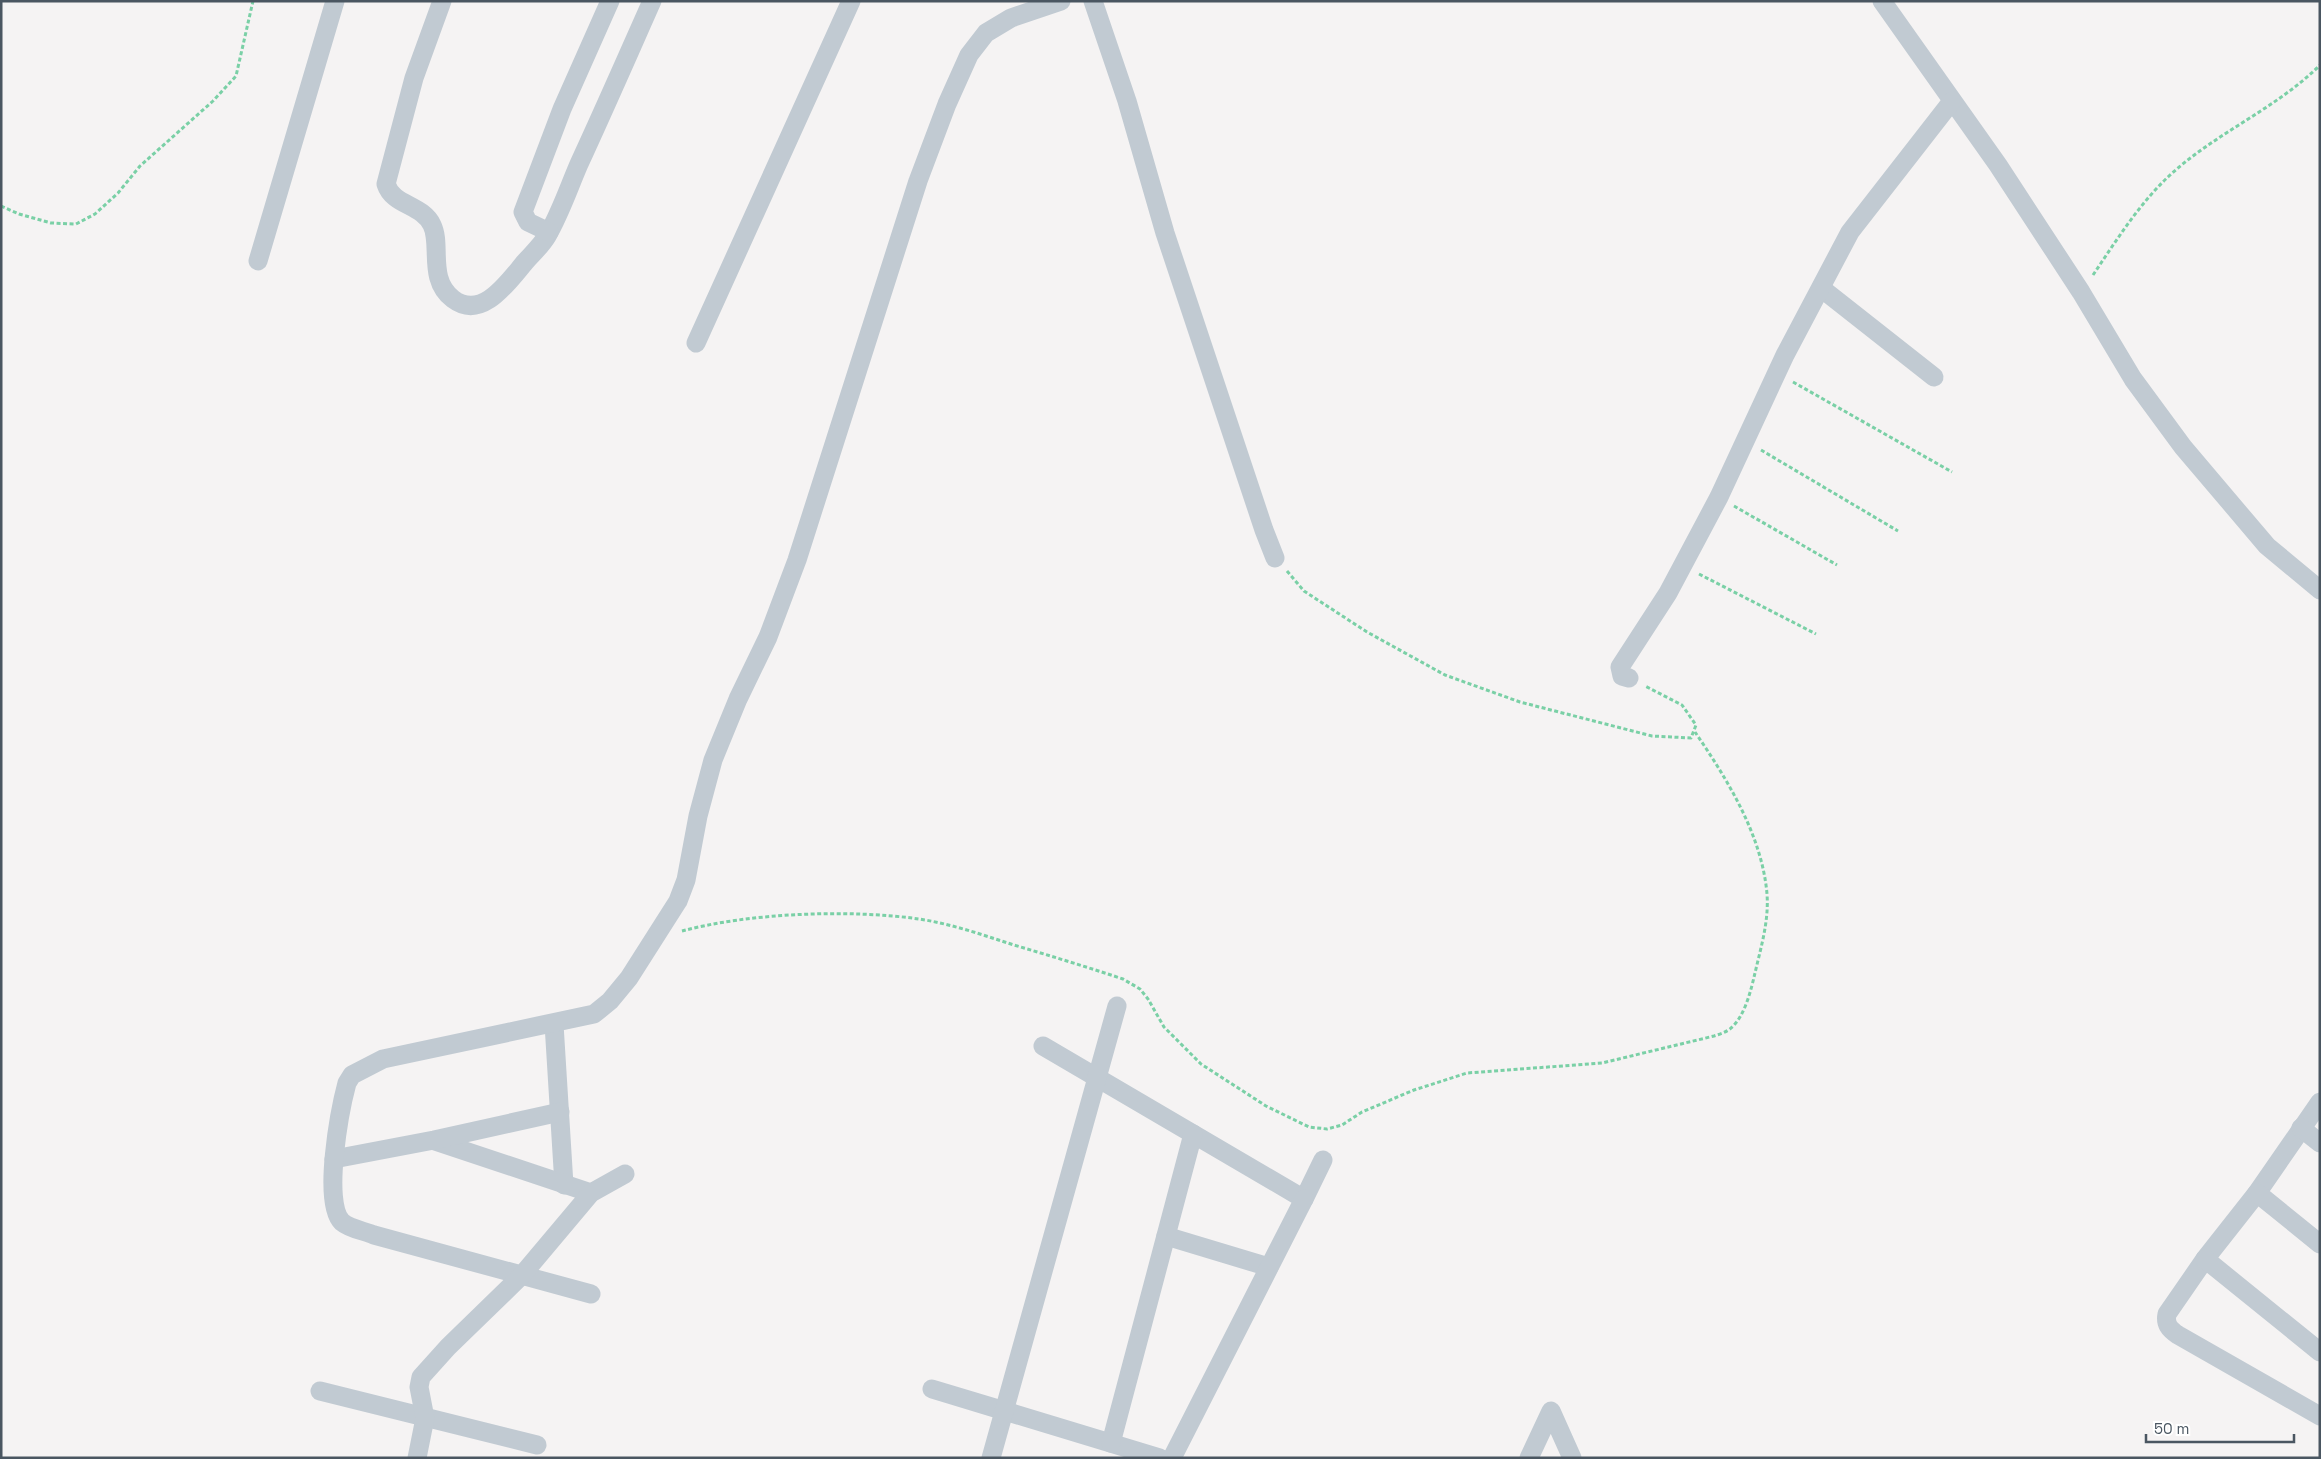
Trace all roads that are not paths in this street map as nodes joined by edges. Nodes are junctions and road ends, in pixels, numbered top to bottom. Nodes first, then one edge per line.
1 (335, 1) edge
2 (442, 1) edge
3 (610, 1) edge
4 (652, 1) edge
5 (851, 1) edge
6 (1061, 1) edge
7 (1093, 1) edge
8 (1882, 1) edge
9 (1952, 101) junction
10 (549, 232) junction
11 (258, 261) dead end
12 (1821, 288) junction
13 (696, 343) dead end
14 (1934, 377) dead end
15 (1275, 558) road end
16 (2320, 590) edge
17 (1629, 678) road end
18 (1117, 1006) dead end
19 (554, 1024) junction
20 (1042, 1046) dead end
21 (1097, 1078) junction
22 (2320, 1102) edge
23 (560, 1112) junction
24 (2301, 1128) junction
25 (1193, 1134) junction
26 (434, 1140) junction
27 (2320, 1143) edge
28 (334, 1159) junction
29 (1323, 1160) dead end
30 (625, 1174) dead end
31 (564, 1185) junction
32 (591, 1193) junction
33 (2257, 1193) junction
34 (1304, 1199) junction
35 (1166, 1236) junction
36 (2320, 1244) edge
37 (2205, 1259) junction
38 (1269, 1268) junction
39 (522, 1275) junction
40 (591, 1294) dead end
41 (2320, 1352) edge
42 (932, 1390) dead end
43 (320, 1391) dead end
44 (1004, 1411) junction
45 (2320, 1416) edge
46 (425, 1418) junction
47 (1111, 1443) junction
48 (537, 1445) dead end
49 (416, 1458) edge
50 (991, 1458) edge
51 (1160, 1458) edge
52 (1172, 1458) edge
53 (1529, 1458) edge
54 (1572, 1458) edge

1 - 11 street
2 - 10 street
3 - 10 street
4 - 10 street
5 - 13 street
6 - 19 street
7 - 15 street
8 - 9 street
9 - 12 street
9 - 16 street
12 - 14 street
12 - 17 street
18 - 21 street
19 - 23 street
19 - 28 street
20 - 21 street
21 - 25 street
21 - 44 street
22 - 24 street
23 - 26 street
23 - 31 street
24 - 27 street
24 - 33 street
25 - 34 street
25 - 35 street
26 - 28 street
26 - 31 street
28 - 39 street
29 - 34 street
30 - 32 street
31 - 32 street
32 - 39 street
33 - 36 street
33 - 37 street
34 - 38 street
35 - 38 street
35 - 47 street
37 - 41 street
37 - 45 street
38 - 52 street
39 - 40 street
39 - 46 street
42 - 44 street
43 - 46 street
44 - 47 street
44 - 50 street
46 - 48 street
46 - 49 street
47 - 51 street
53 - 54 street

